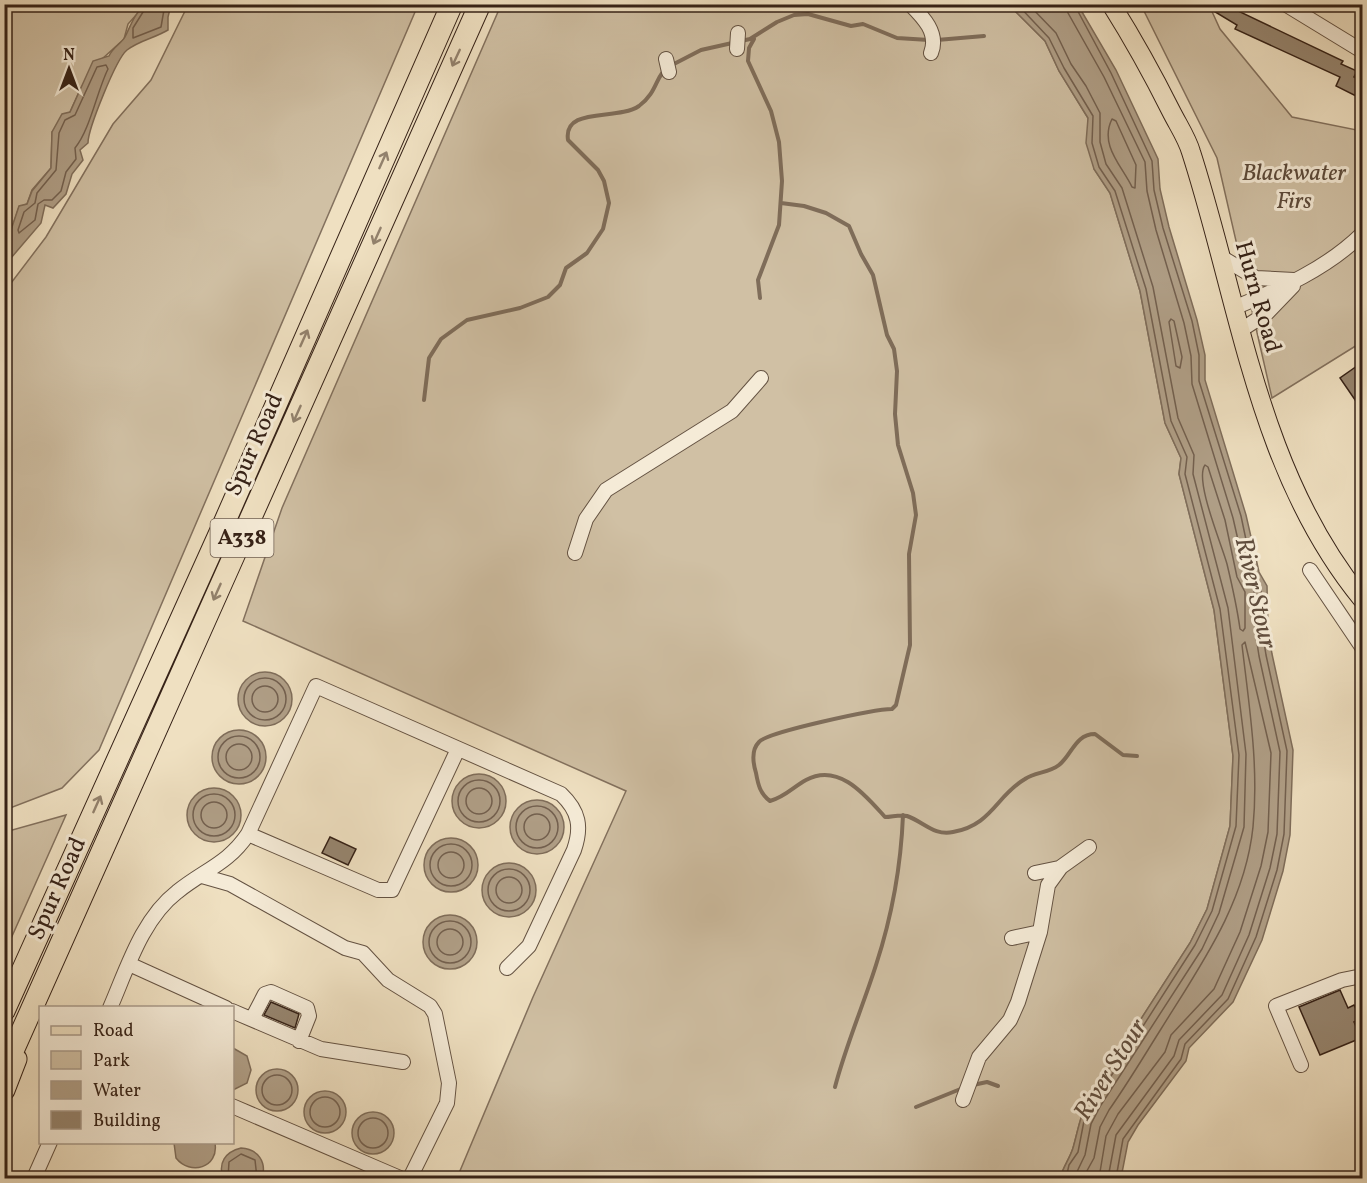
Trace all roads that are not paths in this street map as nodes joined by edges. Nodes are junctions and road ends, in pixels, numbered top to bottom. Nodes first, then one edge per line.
1 (452, 4) edge
2 (480, 4) edge
3 (910, 4) edge
4 (1111, 4) edge
5 (1285, 4) edge
6 (738, 33) dead end
7 (932, 45) dead end
8 (737, 49) dead end
9 (1362, 51) edge
10 (1362, 234) edge
11 (1221, 257) junction
12 (1299, 280) junction
13 (1236, 307) junction
14 (1241, 330) junction
15 (761, 378) dead end
16 (575, 553) dead end
17 (1310, 570) dead end
18 (1362, 599) edge
19 (1362, 647) edge
20 (459, 749) junction
21 (248, 834) junction
22 (1089, 847) dead end
23 (1061, 867) junction
24 (1035, 873) dead end
25 (202, 876) junction
26 (1040, 932) junction
27 (1012, 938) dead end
28 (129, 964) junction
29 (507, 968) dead end
30 (1362, 976) edge
31 (39, 994) junction
32 (111, 1006) edge
33 (222, 1006) edge
34 (4, 1011) edge
35 (234, 1012) edge
36 (252, 1019) junction
37 (299, 1041) junction
38 (403, 1062) dead end
39 (1301, 1065) dead end
40 (4, 1071) edge
41 (4, 1090) edge
42 (965, 1097) dead end
43 (234, 1107) edge
44 (50, 1144) edge
45 (34, 1179) edge
46 (400, 1179) edge
47 (410, 1179) edge

34 -> 1 highway, Spur Road / A338
2 -> 31 highway, Spur Road / A338
3 - 7 street
4 - 11 main road, Hurn Road
5 - 9 street
6 - 8 street
10 - 12 street
11 - 12 street
11 - 13 main road, Hurn Road
12 - 13 street
12 - 14 street
13 - 14 main road, Hurn Road
14 - 18 main road, Hurn Road
15 - 16 street
17 - 19 street
20 - 21 street
20 - 21 street
20 - 29 street
21 - 25 street
22 - 23 street
23 - 24 street
23 - 26 street
25 - 28 street
25 - 47 street
26 - 27 street
26 - 42 street
28 - 32 street
28 - 33 street
30 - 39 street
31 - 40 highway, Spur Road / A338
31 - 41 highway
35 - 36 street
36 - 37 street
36 - 37 street
37 - 38 street
43 - 46 street
44 - 45 street

